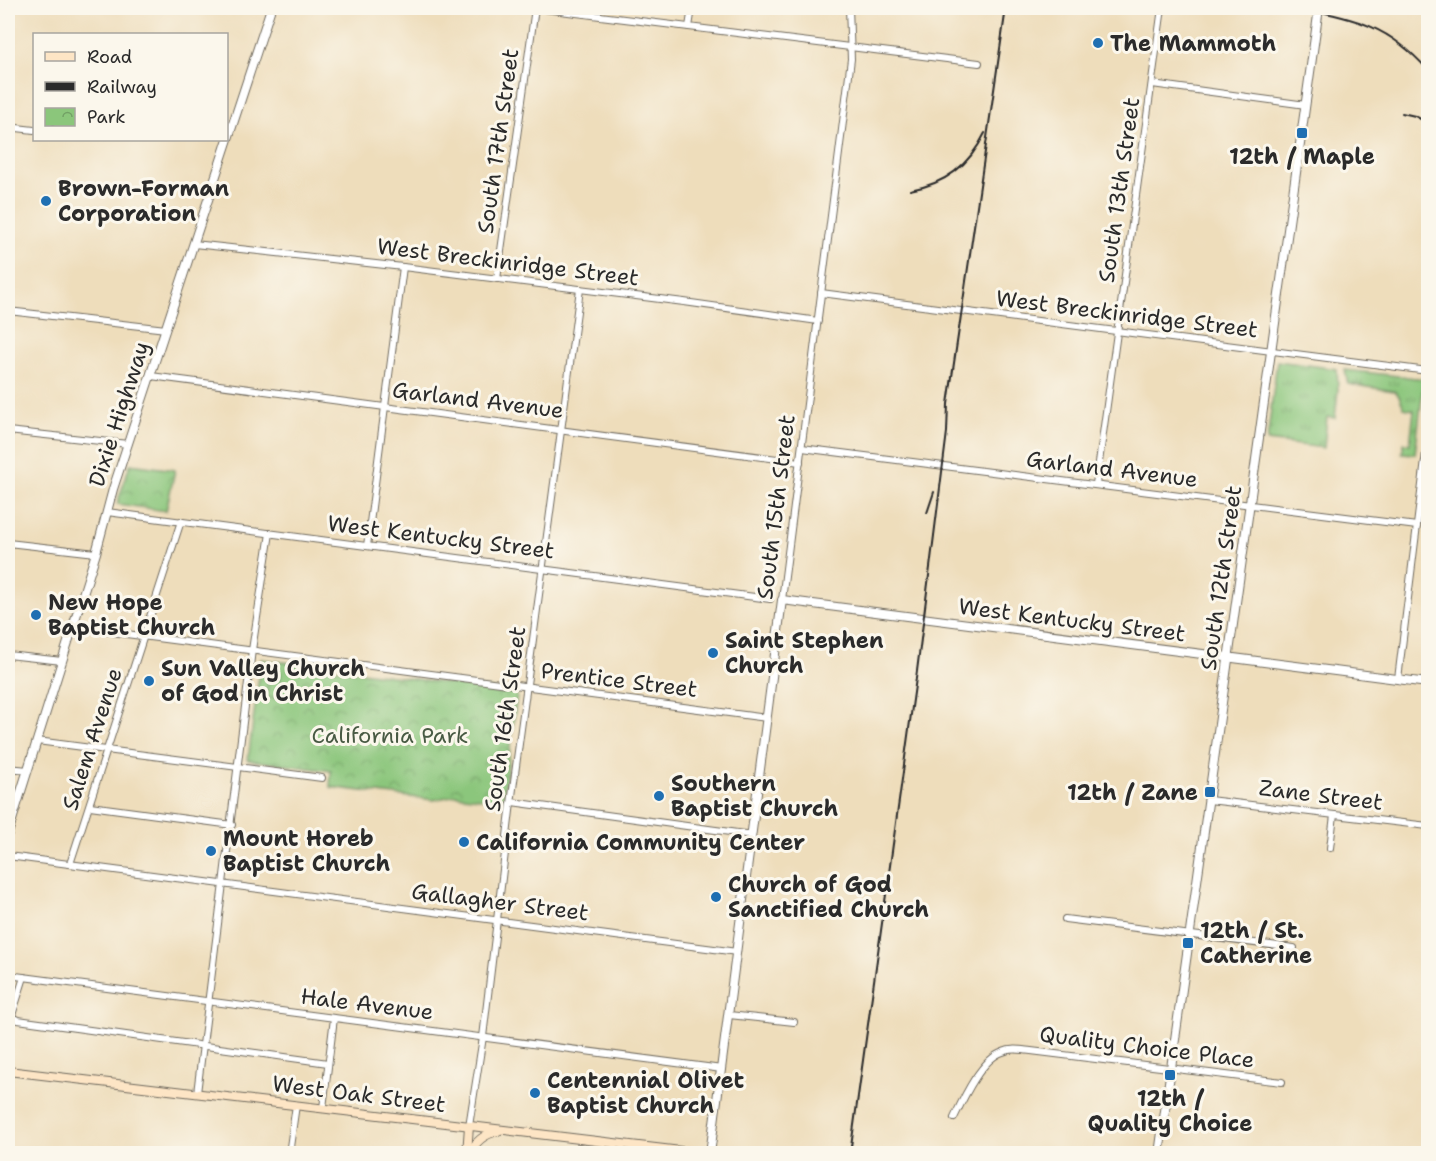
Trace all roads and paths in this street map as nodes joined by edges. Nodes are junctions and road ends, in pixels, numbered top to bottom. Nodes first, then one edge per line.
1 (271, 8) edge
2 (536, 8) edge
3 (692, 8) edge
4 (849, 8) edge
5 (1162, 8) edge
6 (1319, 8) edge
7 (689, 27) junction
8 (850, 47) junction
9 (979, 63) dead end
10 (1152, 84) junction
11 (1306, 105) junction
12 (8, 127) edge
13 (33, 130) edge
14 (228, 140) edge
15 (228, 141) edge
16 (194, 244) junction
17 (403, 267) junction
18 (498, 279) junction
19 (580, 289) junction
20 (821, 293) junction
21 (8, 311) edge
22 (818, 321) junction
23 (166, 329) junction
24 (1117, 331) junction
25 (1271, 351) junction
26 (1428, 371) edge
27 (151, 376) junction
28 (385, 406) junction
29 (561, 430) junction
30 (8, 431) edge
31 (1428, 436) edge
32 (128, 444) junction
33 (802, 448) junction
34 (800, 462) junction
35 (1096, 484) junction
36 (1249, 505) junction
37 (107, 512) junction
38 (181, 521) junction
39 (1417, 526) junction
40 (270, 533) junction
41 (8, 543) edge
42 (368, 546) junction
43 (96, 553) junction
44 (544, 569) junction
45 (770, 599) dead end
46 (782, 600) junction
47 (73, 627) junction
48 (144, 636) junction
49 (252, 650) junction
50 (8, 655) edge
51 (1229, 658) junction
52 (62, 661) junction
53 (1398, 679) junction
54 (1428, 683) edge
55 (528, 686) junction
56 (767, 718) junction
57 (37, 741) junction
58 (108, 750) junction
59 (238, 767) junction
60 (8, 768) edge
61 (28, 770) junction
62 (322, 778) dead end
63 (1209, 800) junction
64 (512, 802) junction
65 (90, 806) junction
66 (1334, 814) junction
67 (232, 825) junction
68 (1428, 826) edge
69 (8, 833) edge
70 (752, 835) junction
71 (1330, 848) dead end
72 (8, 856) edge
73 (70, 864) junction
74 (224, 884) junction
75 (496, 919) junction
76 (1065, 919) dead end
77 (1190, 934) junction
78 (1294, 948) dead end
79 (737, 952) junction
80 (8, 975) edge
81 (24, 977) junction
82 (209, 1002) junction
83 (729, 1015) junction
84 (11, 1017) junction
85 (334, 1018) junction
86 (794, 1022) dead end
87 (8, 1028) edge
88 (483, 1037) junction
89 (203, 1047) junction
90 (328, 1063) junction
91 (722, 1069) junction
92 (1171, 1069) junction
93 (8, 1071) edge
94 (1282, 1082) dead end
95 (197, 1093) junction
96 (296, 1105) junction
97 (323, 1108) junction
98 (954, 1118) dead end
99 (470, 1126) junction
100 (504, 1130) junction
101 (289, 1154) edge
102 (468, 1154) edge
103 (708, 1154) edge
104 (1159, 1154) edge

1 - 14 street, Dixie Highway
2 - 7 street
2 - 18 street, South 17th Street
3 - 7 street
4 - 8 street, South 15th Street
5 - 10 street, South 13th Street
6 - 11 street, South 12th Street
7 - 8 street
8 - 9 street
8 - 20 street, South 15th Street
10 - 11 street
10 - 24 street, South 13th Street
11 - 25 street, South 12th Street
12 - 13 street
15 - 16 street, Dixie Highway
16 - 17 street, West Breckinridge Street
16 - 23 street, Dixie Highway
17 - 18 street, West Breckinridge Street
17 - 28 street
18 - 19 street, West Breckinridge Street
19 - 22 street, West Breckinridge Street
19 - 29 street, South 16th Street
20 - 22 street, South 15th Street
20 - 24 street, West Breckinridge Street
21 - 23 street
22 - 33 street, South 15th Street
23 - 27 street, Dixie Highway
24 - 25 street, West Breckinridge Street
24 - 35 street, South 13th Street
25 - 26 street, West Breckinridge Street
25 - 36 street, South 12th Street
27 - 28 street, Garland Avenue
27 - 32 street, Dixie Highway
28 - 29 street, Garland Avenue
28 - 42 street
29 - 34 street, Garland Avenue
29 - 44 street, South 16th Street
30 - 32 street
31 - 39 street
32 - 37 street, Dixie Highway
33 - 34 street, South 15th Street
33 - 35 street, Garland Avenue
34 - 46 street, South 15th Street
35 - 36 street, Garland Avenue
36 - 39 street, Garland Avenue
36 - 51 street, South 12th Street
37 - 38 street, West Kentucky Street
37 - 43 street, Dixie Highway
38 - 40 street, West Kentucky Street
38 - 48 street, Salem Avenue
39 - 53 street
40 - 42 street, West Kentucky Street
40 - 49 street
41 - 43 street
42 - 44 street, West Kentucky Street
43 - 47 street, Dixie Highway
44 - 45 street, West Kentucky Street
44 - 55 street, South 16th Street
46 - 51 street, West Kentucky Street
46 - 56 street, South 15th Street
47 - 48 street, Prentice Street
47 - 52 street, Dixie Highway
48 - 49 street, Prentice Street
48 - 58 street, Salem Avenue
49 - 55 street, Prentice Street
49 - 59 street
50 - 52 street
51 - 53 street, West Kentucky Street
51 - 63 street, South 12th Street
52 - 57 street, Dixie Highway
53 - 54 street, West Kentucky Street
55 - 56 street, Prentice Street
55 - 64 street, South 16th Street
56 - 70 street, South 15th Street
57 - 58 street
57 - 61 street, Dixie Highway
58 - 59 street
58 - 65 street, Salem Avenue
59 - 62 street
59 - 67 street
60 - 61 street
61 - 69 street, Dixie Highway
63 - 66 street, Zane Street
63 - 77 street, South 12th Street
64 - 70 street
64 - 75 street, South 16th Street
65 - 67 street
65 - 73 street, Salem Avenue
66 - 68 street, Zane Street
66 - 71 street
67 - 74 street
70 - 79 street, South 15th Street
72 - 73 street, Gallagher Street
73 - 74 street, Gallagher Street
74 - 75 street, Gallagher Street
74 - 82 street
75 - 79 street, Gallagher Street
75 - 88 street, South 16th Street
76 - 77 street
77 - 78 street
77 - 92 street, South 12th Street
79 - 83 street, South 15th Street
80 - 81 street, Hale Avenue
81 - 82 street, Hale Avenue
81 - 84 street
82 - 85 street, Hale Avenue
82 - 89 street
83 - 86 street
83 - 91 street, South 15th Street
84 - 87 street
84 - 89 street
85 - 88 street, Hale Avenue
85 - 90 street
88 - 91 street, Hale Avenue
88 - 99 street, South 16th Street
89 - 90 street
89 - 95 street
90 - 97 street
91 - 103 street, South 15th Street
92 - 94 street, Quality Choice Place
92 - 98 street, Quality Choice Place
92 - 104 street, South 12th Street
93 - 95 main road, West Oak Street
95 - 96 main road, West Oak Street
96 - 97 main road, West Oak Street
96 - 101 street
97 - 99 main road, West Oak Street
99 - 100 main road, West Oak Street
99 - 102 main road, South 16th Street
100 - 102 main road
100 - 103 main road, West Oak Street

